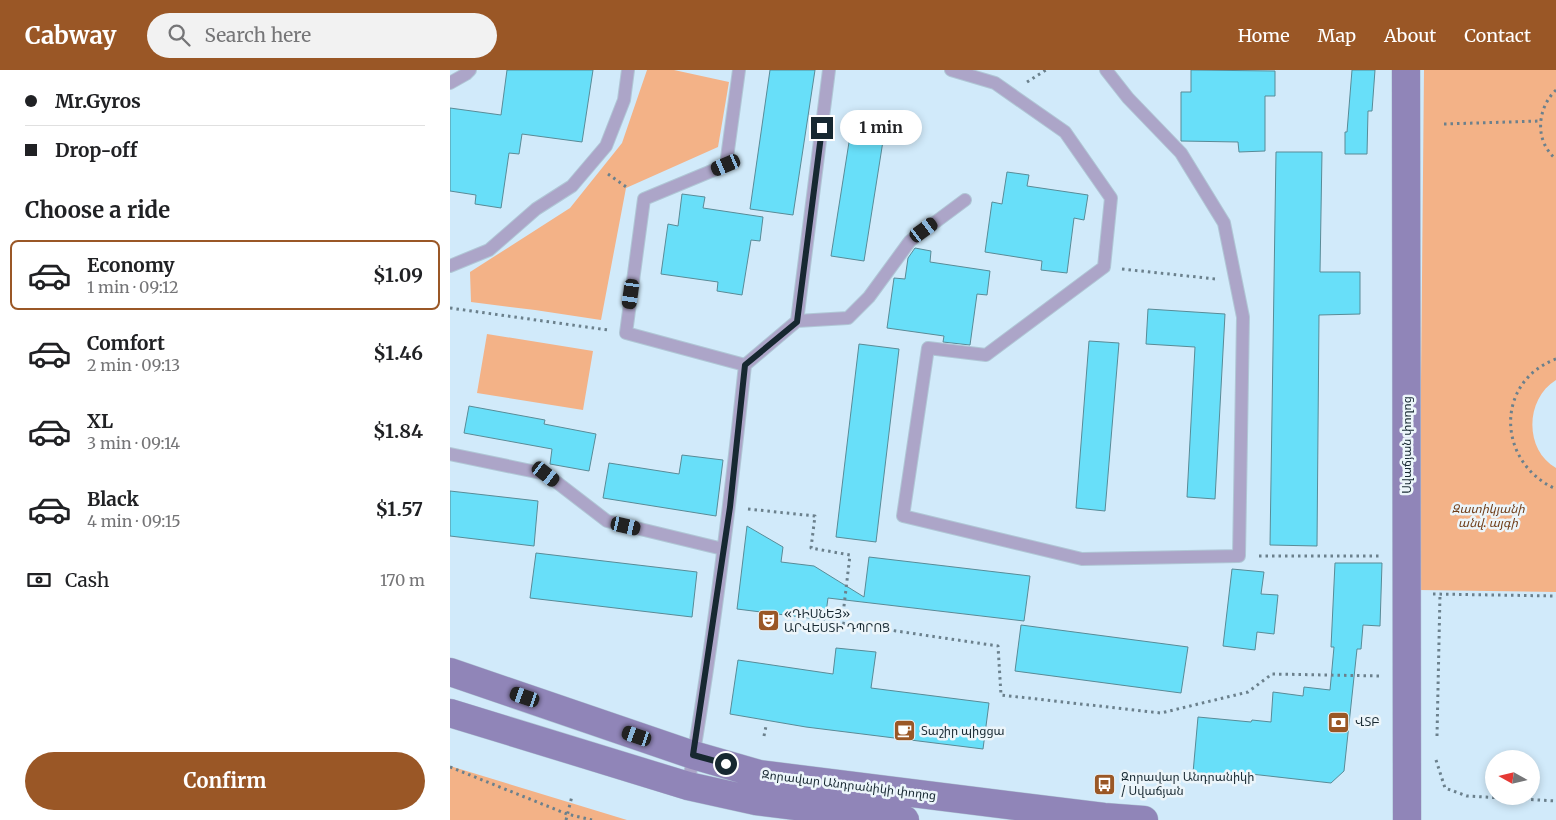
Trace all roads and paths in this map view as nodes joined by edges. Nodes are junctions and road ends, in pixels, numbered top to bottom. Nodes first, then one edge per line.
1 (470, 70) edge
2 (628, 70) edge
3 (739, 70) edge
4 (829, 70) edge
5 (952, 70) edge
6 (1106, 70) edge
7 (1406, 70) edge
8 (450, 83) edge
9 (1556, 90) edge
10 (1540, 122) junction
11 (1444, 124) dead end
12 (1556, 159) edge
13 (592, 163) junction
14 (644, 199) junction
15 (965, 200) dead end
16 (450, 266) edge
17 (1104, 267) junction
18 (1236, 282) junction
19 (450, 308) edge
20 (797, 322) junction
21 (626, 333) junction
22 (1556, 359) edge
23 (745, 365) junction
24 (450, 454) edge
25 (1556, 489) edge
26 (730, 507) junction
27 (723, 549) junction
28 (1239, 556) junction
29 (1407, 556) junction
30 (1407, 594) junction
31 (1440, 594) junction
32 (1556, 596) edge
33 (450, 672) edge
34 (1407, 676) junction
35 (450, 713) edge
36 (766, 726) dead end
37 (764, 736) dead end
38 (1437, 741) dead end
39 (1437, 751) dead end
40 (693, 755) junction
41 (450, 767) edge
42 (688, 786) junction
43 (572, 796) dead end
44 (1556, 801) edge
45 (567, 814) junction
46 (566, 820) edge
47 (592, 820) edge
48 (905, 820) edge
49 (1144, 820) edge
50 (1407, 820) edge

1 - 8 lane
2 - 13 lane
3 - 14 lane
4 - 20 lane
5 - 17 lane
6 - 18 lane
7 - 29 main road, Սվաճյան փողոց
9 - 10 path
10 - 11 path
10 - 12 path
13 - 14 path
13 - 16 lane
14 - 21 lane
15 - 20 lane
17 - 18 path
17 - 28 lane
18 - 28 lane
19 - 21 path
20 - 23 lane
21 - 23 lane
22 - 25 path
23 - 26 lane
24 - 27 lane
26 - 27 lane
26 - 34 path
27 - 40 lane
28 - 29 path
29 - 30 main road, Սվաճյան փողոց
30 - 31 path
30 - 34 main road, Սվաճյան փողոց
31 - 32 path
31 - 38 path
33 - 40 main road, Զորավար Անդրանիկի փողոց
34 - 50 main road, Սվաճյան փողոց
35 - 42 main road
36 - 37 path
39 - 44 path
40 - 42 lane
40 - 49 main road, Զորավար Անդրանիկի փողոց
41 - 45 path
42 - 48 main road
43 - 45 path
45 - 46 path
45 - 47 path

